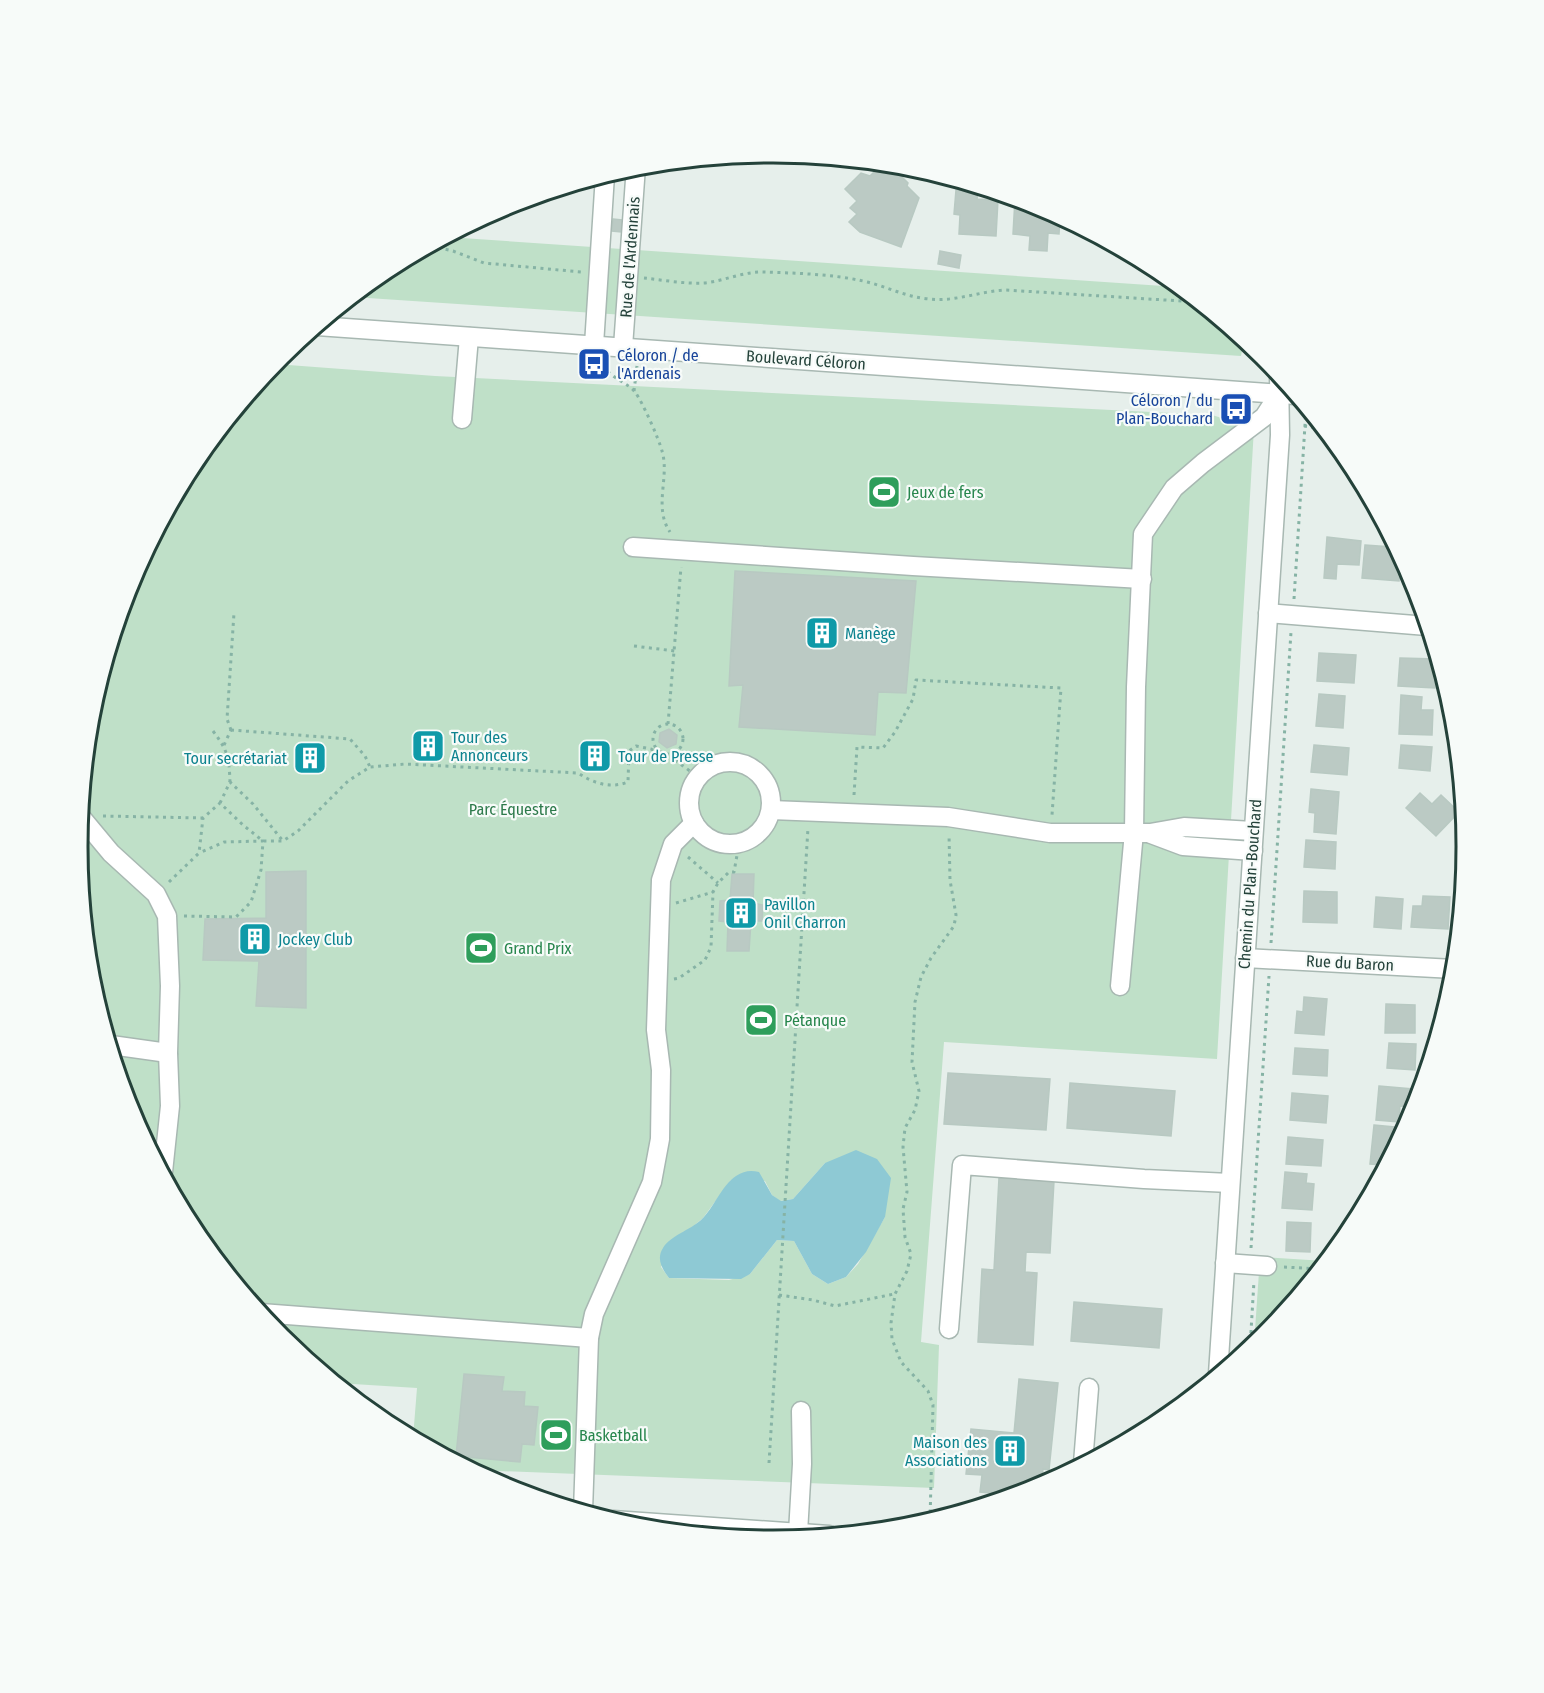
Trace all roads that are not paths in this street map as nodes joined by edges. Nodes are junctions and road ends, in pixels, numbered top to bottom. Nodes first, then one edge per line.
1 (635, 177) edge
2 (604, 184) edge
3 (328, 327) edge
4 (469, 337) junction
5 (594, 345) junction
6 (623, 347) junction
7 (1285, 395) edge
8 (1286, 396) edge
9 (1287, 397) edge
10 (462, 419) dead end
11 (633, 547) dead end
12 (1142, 579) junction
13 (1268, 613) junction
14 (1418, 625) edge
15 (771, 810) junction
16 (694, 823) junction
17 (89, 824) edge
18 (1253, 831) junction
19 (1142, 832) junction
20 (1252, 851) junction
21 (1245, 958) junction
22 (1444, 968) edge
23 (1120, 986) dead end
24 (119, 1046) edge
25 (168, 1053) junction
26 (164, 1159) edge
27 (1230, 1183) junction
28 (1225, 1263) junction
29 (1260, 1270) road end
30 (274, 1314) edge
31 (949, 1329) dead end
32 (589, 1338) junction
33 (1219, 1364) edge
34 (1089, 1388) dead end
35 (801, 1411) dead end
36 (1084, 1455) edge
37 (583, 1503) edge
38 (798, 1529) edge

1 - 6 street, Rue de l'Ardennais
2 - 5 street, Rue de l'Ardennais
3 - 4 street, Boulevard Céloron
4 - 5 street, Boulevard Céloron
4 - 10 street
5 - 6 street, Boulevard Céloron
6 - 7 street, Boulevard Céloron
8 - 12 street
9 - 13 street, Chemin du Plan-Bouchard
11 - 12 street
12 - 19 street
13 - 14 street
13 - 18 street, Chemin du Plan-Bouchard
15 - 16 street
15 - 16 street
15 - 19 street
16 - 32 street
17 - 25 street
18 - 19 street
18 - 20 street, Chemin du Plan-Bouchard
19 - 20 street
19 - 23 street
20 - 21 street, Chemin du Plan-Bouchard
21 - 22 street, Rue du Baron
21 - 27 street, Chemin du Plan-Bouchard
24 - 25 street
25 - 26 street
27 - 28 street, Chemin du Plan-Bouchard
27 - 31 street
28 - 29 street
28 - 33 street, Chemin du Plan-Bouchard
30 - 32 street
32 - 37 street
34 - 36 street
35 - 38 street

